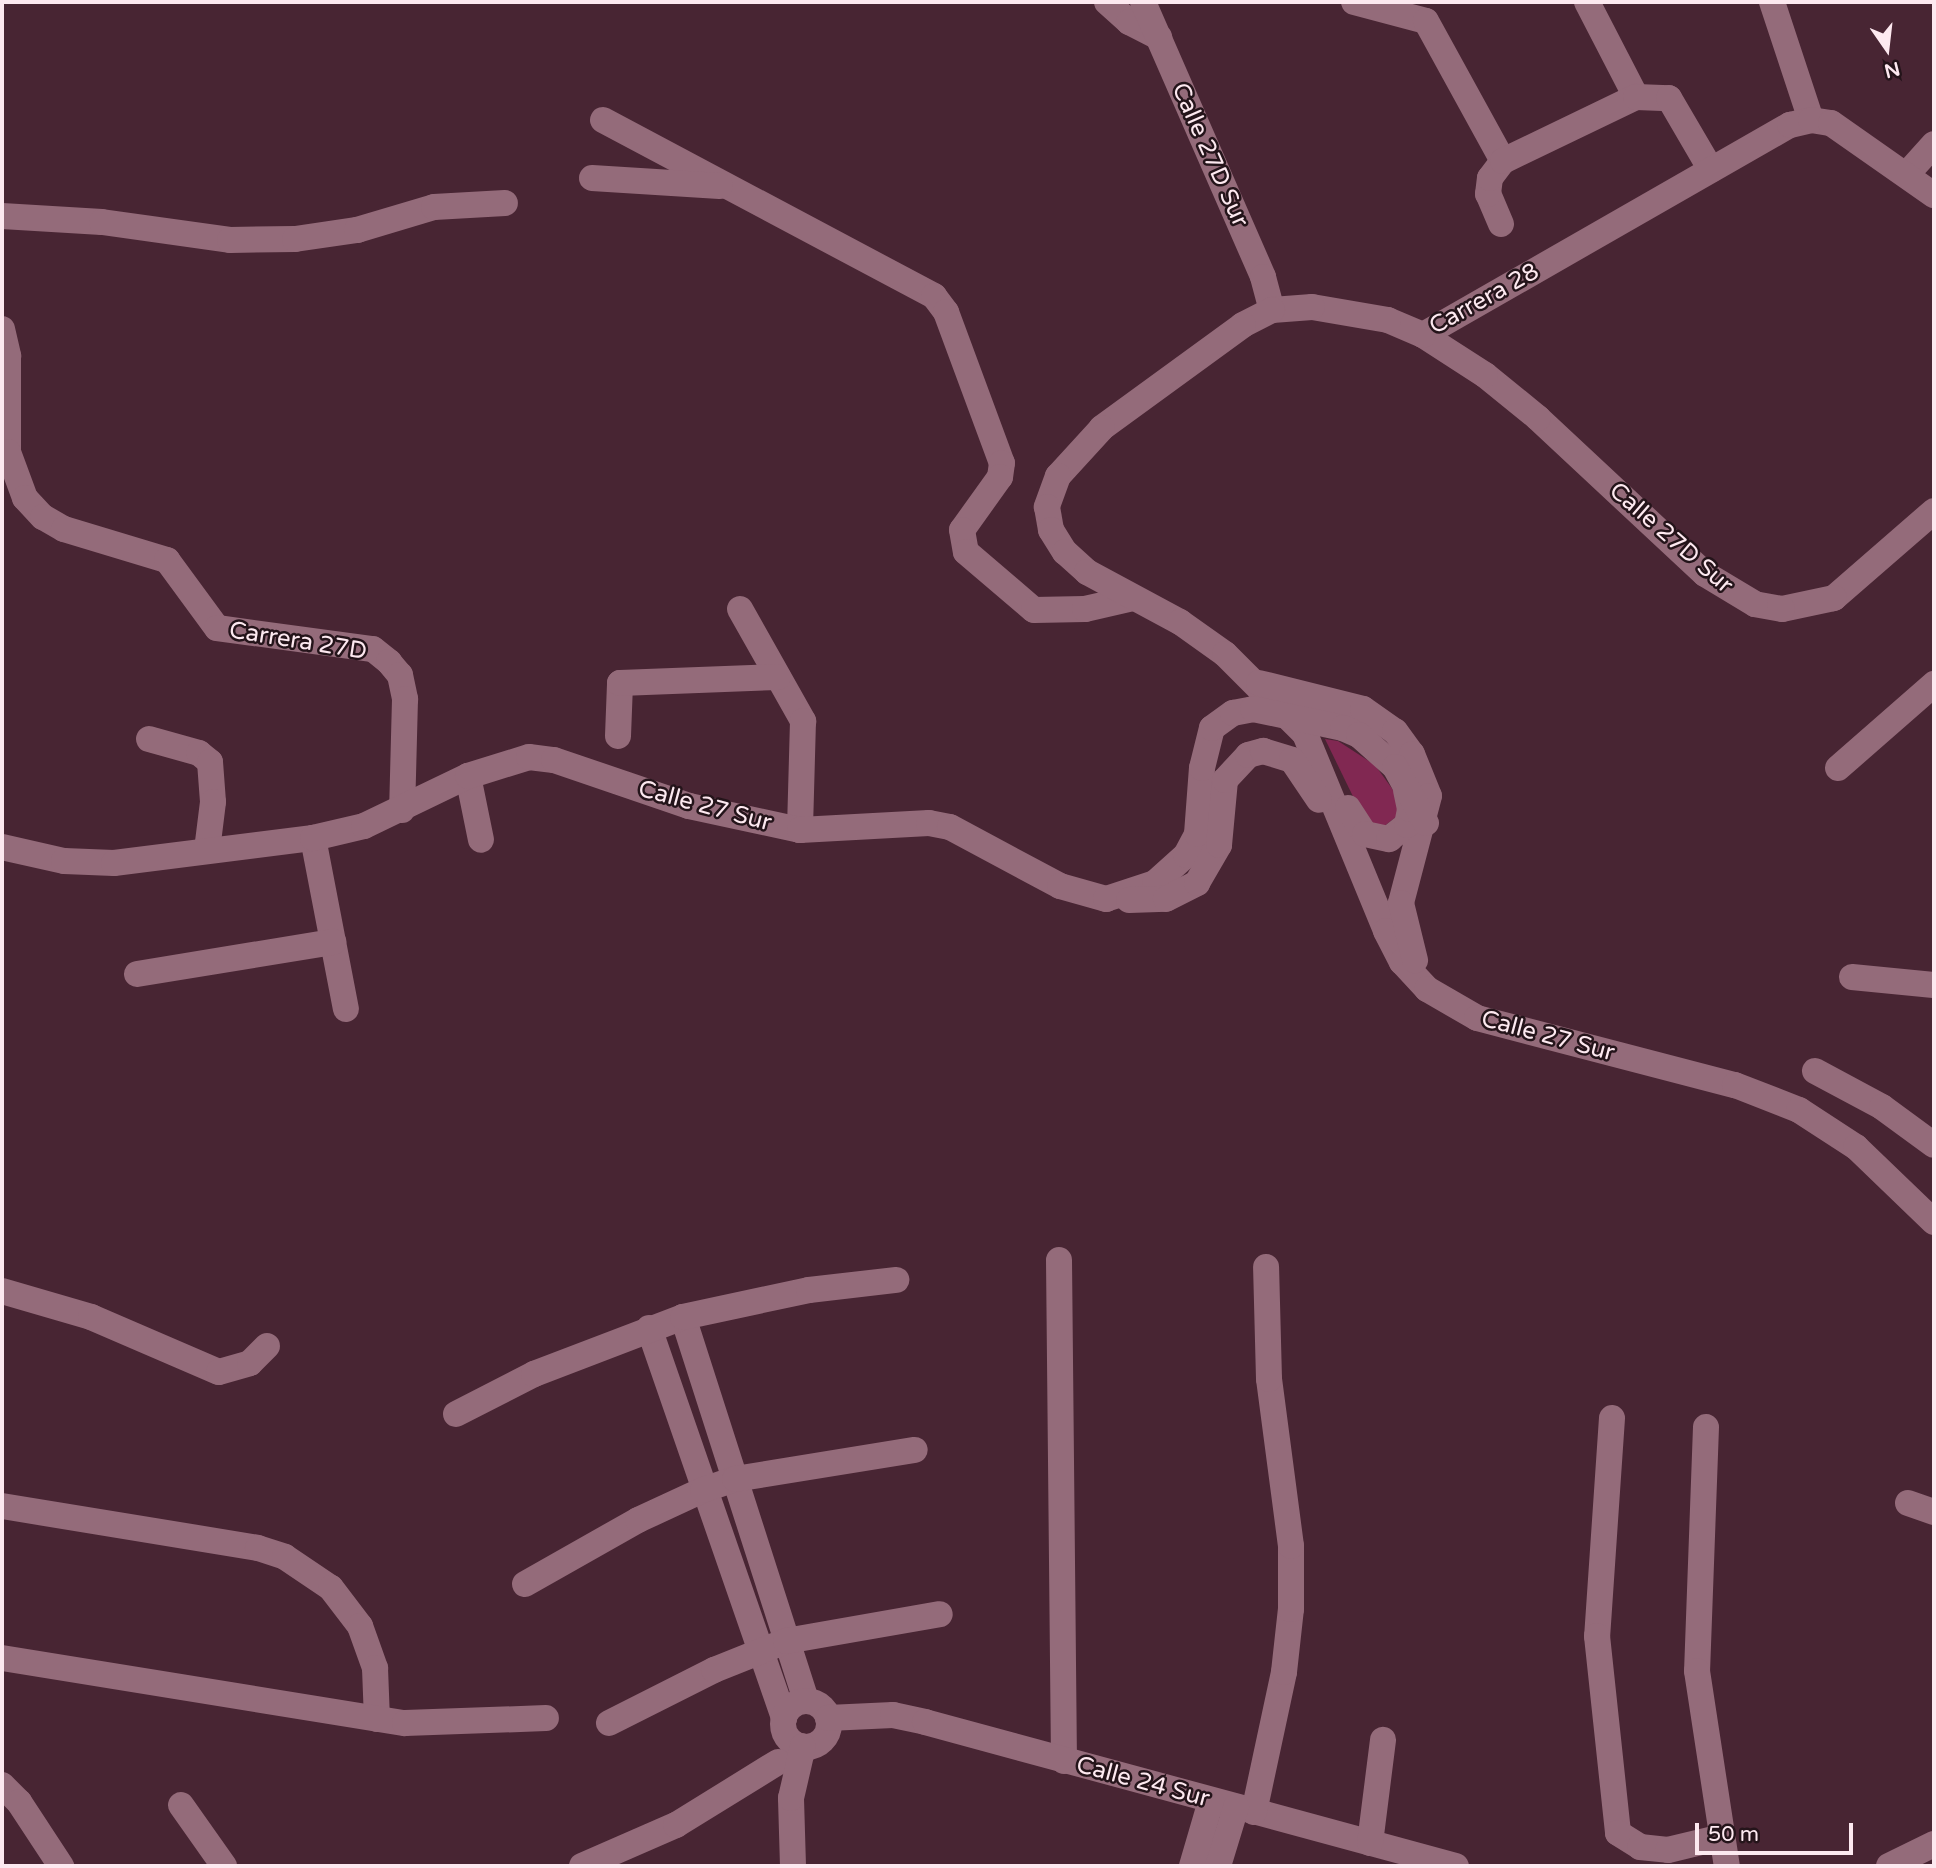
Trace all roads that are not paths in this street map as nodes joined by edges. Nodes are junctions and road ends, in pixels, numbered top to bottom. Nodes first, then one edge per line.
1 (1107, 2) edge
2 (1143, 2) edge
3 (1354, 2) edge
4 (1587, 2) edge
5 (1772, 2) edge
6 (1159, 37) junction
7 (1636, 97) junction
8 (603, 120) dead end
9 (1811, 120) junction
10 (1934, 144) edge
11 (1503, 161) junction
12 (1711, 170) junction
13 (1907, 174) junction
14 (592, 178) dead end
15 (729, 187) junction
16 (1934, 195) edge
17 (505, 203) dead end
18 (2, 216) edge
19 (1502, 224) dead end
20 (1272, 310) junction
21 (2, 329) edge
22 (1423, 335) junction
23 (1934, 511) edge
24 (1133, 598) junction
25 (740, 609) dead end
26 (1225, 654) joint
27 (778, 677) junction
28 (1252, 680) junction
29 (1931, 695) edge
30 (618, 736) dead end
31 (149, 739) dead end
32 (1317, 755) junction
33 (1838, 768) dead end
34 (468, 776) junction
35 (1404, 780) junction
36 (402, 810) junction
37 (1426, 823) junction
38 (800, 830) junction
39 (313, 838) junction
40 (481, 840) dead end
41 (2, 847) edge
42 (1354, 847) junction
43 (207, 850) junction
44 (1414, 855) junction
45 (1106, 899) junction
46 (1386, 931) junction
47 (333, 942) junction
48 (137, 974) dead end
49 (1852, 977) dead end
50 (1934, 985) edge
51 (1441, 1000) junction
52 (346, 1009) dead end
53 (1815, 1071) dead end
54 (1932, 1140) edge
55 (1933, 1219) edge
56 (1059, 1259) dead end
57 (1266, 1267) dead end
58 (896, 1280) dead end
59 (2, 1290) edge
60 (683, 1317) junction
61 (649, 1328) junction
62 (267, 1346) dead end
63 (456, 1414) dead end
64 (1612, 1418) dead end
65 (1706, 1427) dead end
66 (915, 1450) dead end
67 (735, 1479) junction
68 (703, 1490) junction
69 (1908, 1503) dead end
70 (2, 1506) edge
71 (1934, 1511) edge
72 (525, 1584) dead end
73 (940, 1614) dead end
74 (786, 1641) junction
75 (758, 1652) junction
76 (2, 1658) edge
77 (806, 1700) junction
78 (546, 1718) dead end
79 (828, 1718) junction
80 (377, 1719) junction
81 (609, 1723) dead end
82 (791, 1734) junction
83 (1383, 1740) dead end
84 (1064, 1761) junction
85 (779, 1762) junction
86 (2, 1784) edge
87 (181, 1805) dead end
88 (1234, 1807) junction
89 (789, 1824) junction
90 (1722, 1837) junction
91 (1370, 1843) junction
92 (1934, 1844) edge
93 (1669, 1858) edge
94 (61, 1866) edge
95 (224, 1866) edge
96 (582, 1866) edge
97 (793, 1866) edge
98 (1192, 1866) edge
99 (1218, 1866) edge
100 (1456, 1866) edge
101 (1727, 1866) edge
102 (1889, 1866) edge

1 - 6 street
2 - 6 street, Calle 27D Sur
3 - 11 street
4 - 7 street
5 - 9 street
6 - 20 street, Calle 27D Sur
7 - 11 street
7 - 12 street
8 - 15 street
9 - 12 street, Carrera 28
9 - 13 street
10 - 13 street
11 - 19 street
12 - 22 street, Carrera 28
13 - 16 street
14 - 15 street
15 - 24 street
17 - 18 street
20 - 22 street, Carrera 28
20 - 24 street, Carrera 28
21 - 36 street, Carrera 27D
22 - 23 street, Calle 27D Sur
24 - 26 street, Carrera 28
25 - 27 street
26 - 28 street, Calle 27 Sur
27 - 30 street
27 - 38 street
28 - 32 street, Calle 27 Sur
28 - 37 street
29 - 33 street
31 - 43 street
32 - 35 street
32 - 42 street, Calle 27 Sur
34 - 36 street, Calle 27 Sur
34 - 38 street, Calle 27 Sur
34 - 40 street
35 - 37 street
35 - 45 street
36 - 39 street, Calle 27 Sur
37 - 44 street
38 - 45 street, Calle 27 Sur
39 - 43 street, Calle 27 Sur
39 - 47 street
41 - 43 street, Calle 27 Sur
42 - 44 street
42 - 46 street, Calle 27 Sur
44 - 51 street
45 - 46 street, Calle 27 Sur
46 - 51 street, Calle 27 Sur
47 - 48 street
47 - 52 street
49 - 50 street
51 - 55 street, Calle 27 Sur
53 - 54 street
56 - 84 street
57 - 88 street
58 - 60 street
59 - 62 street
60 - 61 street
60 - 67 street
61 - 63 street
61 - 68 street
64 - 93 street
65 - 90 street
66 - 67 street
67 - 68 street
67 - 74 street
68 - 72 street
68 - 75 street
69 - 71 street
70 - 80 street
73 - 74 street
74 - 75 street
74 - 77 street
75 - 81 street
75 - 82 street
76 - 80 street
77 - 79 street
77 - 82 street
78 - 80 street
79 - 82 street
79 - 84 street, Calle 24 Sur
82 - 85 street
82 - 89 street
83 - 91 street
84 - 88 street, Calle 24 Sur
85 - 89 street
85 - 96 street
86 - 94 street
87 - 95 street
88 - 91 street, Calle 24 Sur
88 - 98 street
88 - 99 street
89 - 97 street
90 - 93 street
90 - 101 street
91 - 100 street, Calle 24 Sur
92 - 102 street

